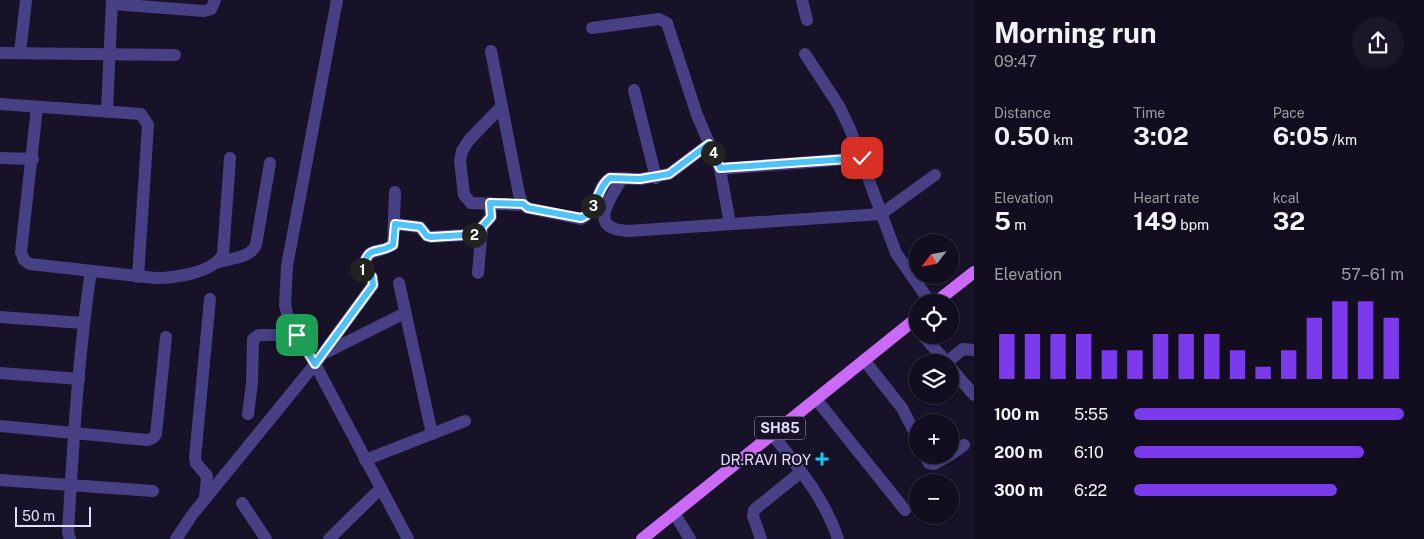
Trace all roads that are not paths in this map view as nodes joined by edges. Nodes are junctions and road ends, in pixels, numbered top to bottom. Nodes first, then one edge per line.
1 (26, 0) edge
2 (215, 0) edge
3 (337, 0) edge
4 (802, 0) edge
5 (112, 2) edge
6 (807, 20) dead end
7 (592, 28) dead end
8 (491, 51) dead end
9 (20, 52) junction
10 (0, 53) edge
11 (805, 54) dead end
12 (110, 55) junction
13 (176, 55) dead end
14 (634, 90) dead end
15 (0, 104) edge
16 (502, 106) junction
17 (37, 107) junction
18 (107, 111) junction
19 (709, 144) junction
20 (0, 158) edge
21 (230, 158) dead end
22 (862, 158) junction
23 (33, 159) junction
24 (270, 163) dead end
25 (720, 168) junction
26 (935, 175) dead end
27 (622, 178) junction
28 (656, 178) junction
29 (395, 192) dead end
30 (490, 203) junction
31 (523, 204) junction
32 (881, 214) junction
33 (395, 224) junction
34 (730, 224) junction
35 (481, 234) junction
36 (219, 262) junction
37 (91, 272) junction
38 (478, 273) dead end
39 (974, 273) edge
40 (138, 277) junction
41 (399, 283) dead end
42 (924, 294) edge
43 (946, 294) edge
44 (210, 299) dead end
45 (406, 313) junction
46 (0, 317) edge
47 (83, 324) junction
48 (909, 327) edge
49 (297, 335) junction
50 (166, 337) dead end
51 (930, 344) edge
52 (974, 350) edge
53 (940, 354) edge
54 (957, 354) edge
55 (318, 359) junction
56 (864, 360) junction
57 (0, 373) edge
58 (959, 377) edge
59 (79, 379) junction
60 (974, 395) edge
61 (816, 399) junction
62 (248, 414) dead end
63 (465, 421) dead end
64 (909, 422) edge
65 (0, 426) edge
66 (74, 432) junction
67 (432, 434) junction
68 (772, 434) junction
69 (964, 445) dead end
70 (959, 449) edge
71 (366, 460) junction
72 (801, 472) junction
73 (0, 480) edge
74 (71, 485) junction
75 (381, 488) junction
76 (152, 491) dead end
77 (205, 499) junction
78 (242, 503) dead end
79 (905, 510) dead end
80 (674, 513) junction
81 (70, 539) edge
82 (176, 539) edge
83 (266, 539) edge
84 (329, 539) edge
85 (408, 539) edge
86 (642, 539) edge
87 (690, 539) edge
88 (761, 539) edge
89 (838, 539) edge

1 - 9 street
2 - 5 street
3 - 49 street
4 - 6 street
5 - 12 street
7 - 19 street
8 - 16 street
9 - 10 street
9 - 12 street
11 - 22 street
12 - 13 street
12 - 18 street
14 - 28 street
15 - 17 street
16 - 30 street
16 - 31 street
17 - 18 street
17 - 23 street
18 - 40 street
19 - 25 street
19 - 28 street
20 - 23 street
21 - 36 street
22 - 25 street
22 - 32 street
23 - 37 street
24 - 36 street
25 - 34 street
26 - 32 street
27 - 28 street
27 - 31 street
27 - 34 street
29 - 33 street
30 - 31 street
30 - 35 street
32 - 34 street
32 - 42 street
33 - 35 street
33 - 55 street
35 - 38 street
36 - 40 street
37 - 40 street
37 - 47 street
39 - 43 main road
41 - 45 street
44 - 77 street
45 - 55 street
45 - 67 street
46 - 47 street
47 - 59 street
48 - 56 main road, SH85
49 - 55 street
49 - 62 street
50 - 66 street
51 - 53 street
52 - 54 street
55 - 71 street
55 - 77 street
56 - 61 main road, SH85
56 - 64 street
57 - 59 street
58 - 60 street
59 - 66 street
61 - 68 main road, SH85
61 - 79 street
63 - 67 street
65 - 66 street
66 - 74 street
67 - 71 street
68 - 72 street
68 - 80 main road, SH85
69 - 70 street
71 - 75 street
72 - 88 street
72 - 89 street
73 - 74 street
74 - 76 street
74 - 81 street
75 - 84 street
75 - 85 street
77 - 82 street
78 - 83 street
80 - 86 main road, SH85
80 - 87 street

